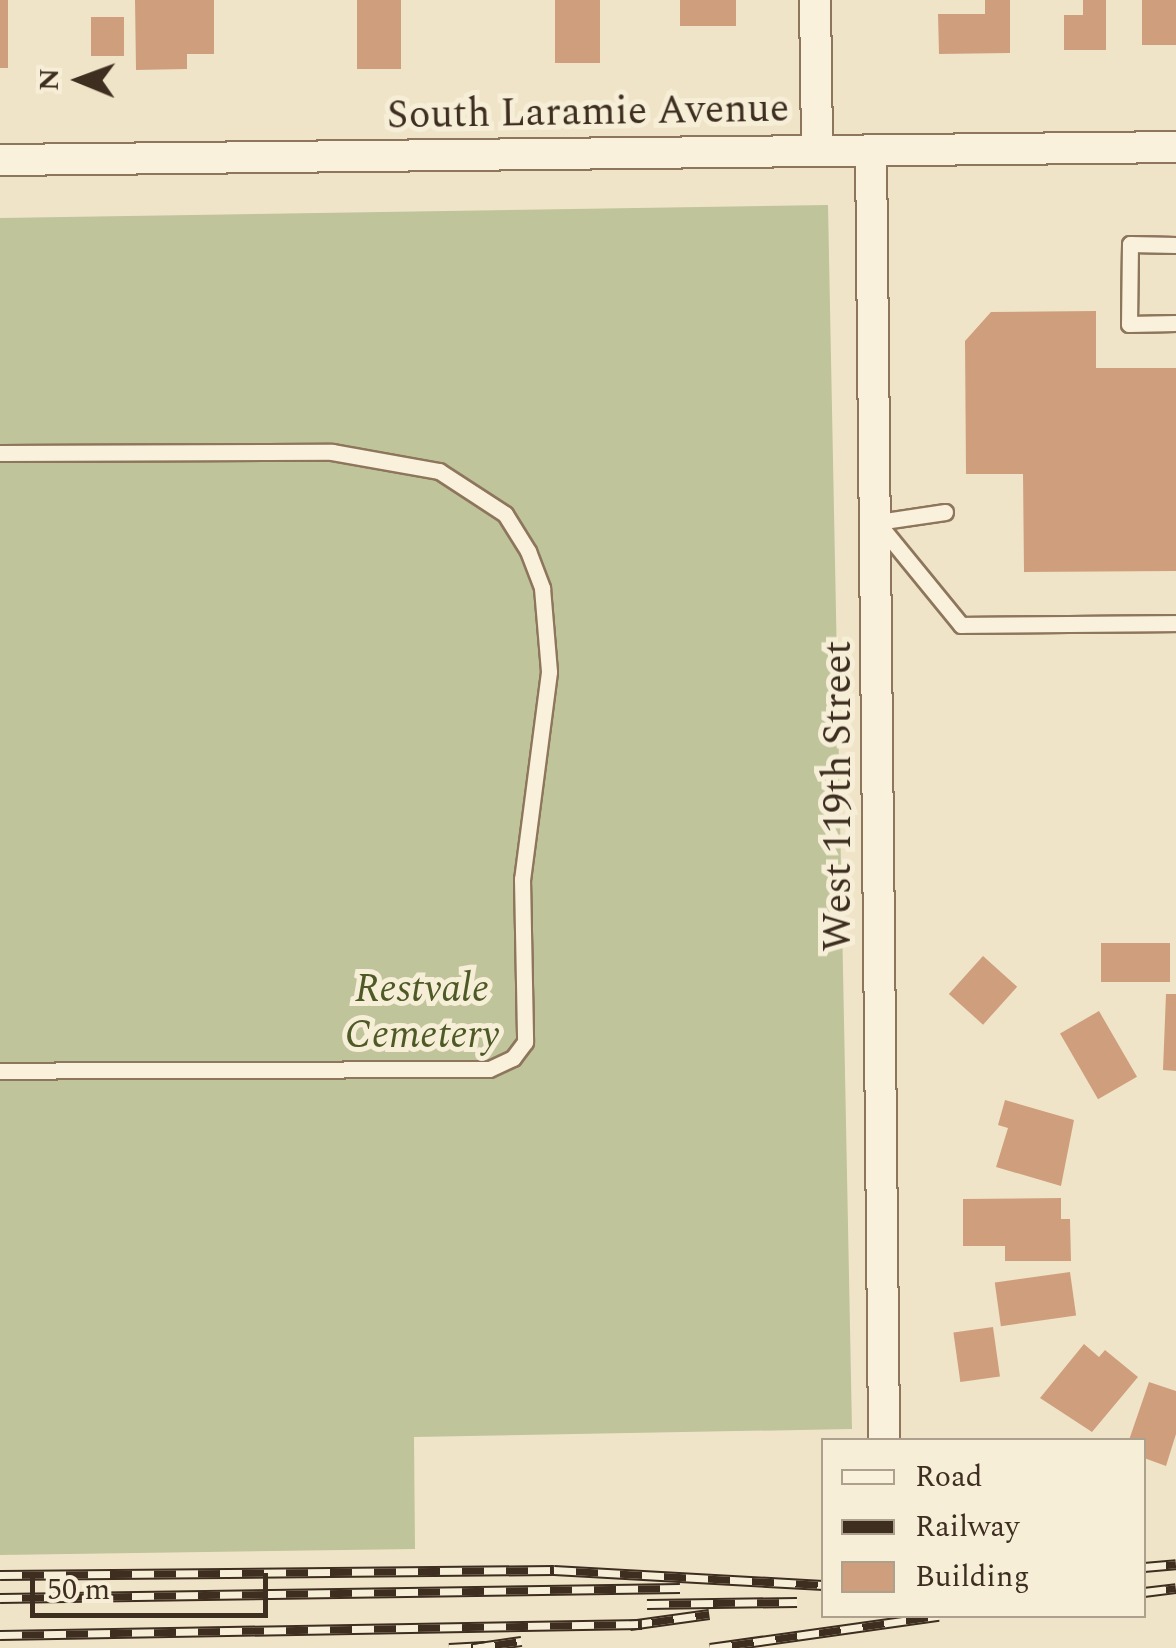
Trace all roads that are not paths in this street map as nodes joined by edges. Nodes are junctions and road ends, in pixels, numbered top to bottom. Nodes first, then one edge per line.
1 (815, 0) edge
2 (1176, 147) edge
3 (871, 150) junction
4 (817, 151) junction
5 (0, 160) edge
6 (1176, 245) edge
7 (1176, 322) edge
8 (0, 453) edge
9 (944, 512) dead end
10 (877, 522) junction
11 (1176, 623) edge
12 (0, 1071) edge
13 (884, 1438) edge

1 - 4 street
2 - 3 street, South Laramie Avenue
3 - 4 street, South Laramie Avenue
3 - 10 street, West 119th Street
4 - 5 street, South Laramie Avenue
6 - 7 lane
8 - 12 lane
9 - 10 lane
10 - 11 lane
10 - 13 street, West 119th Street

